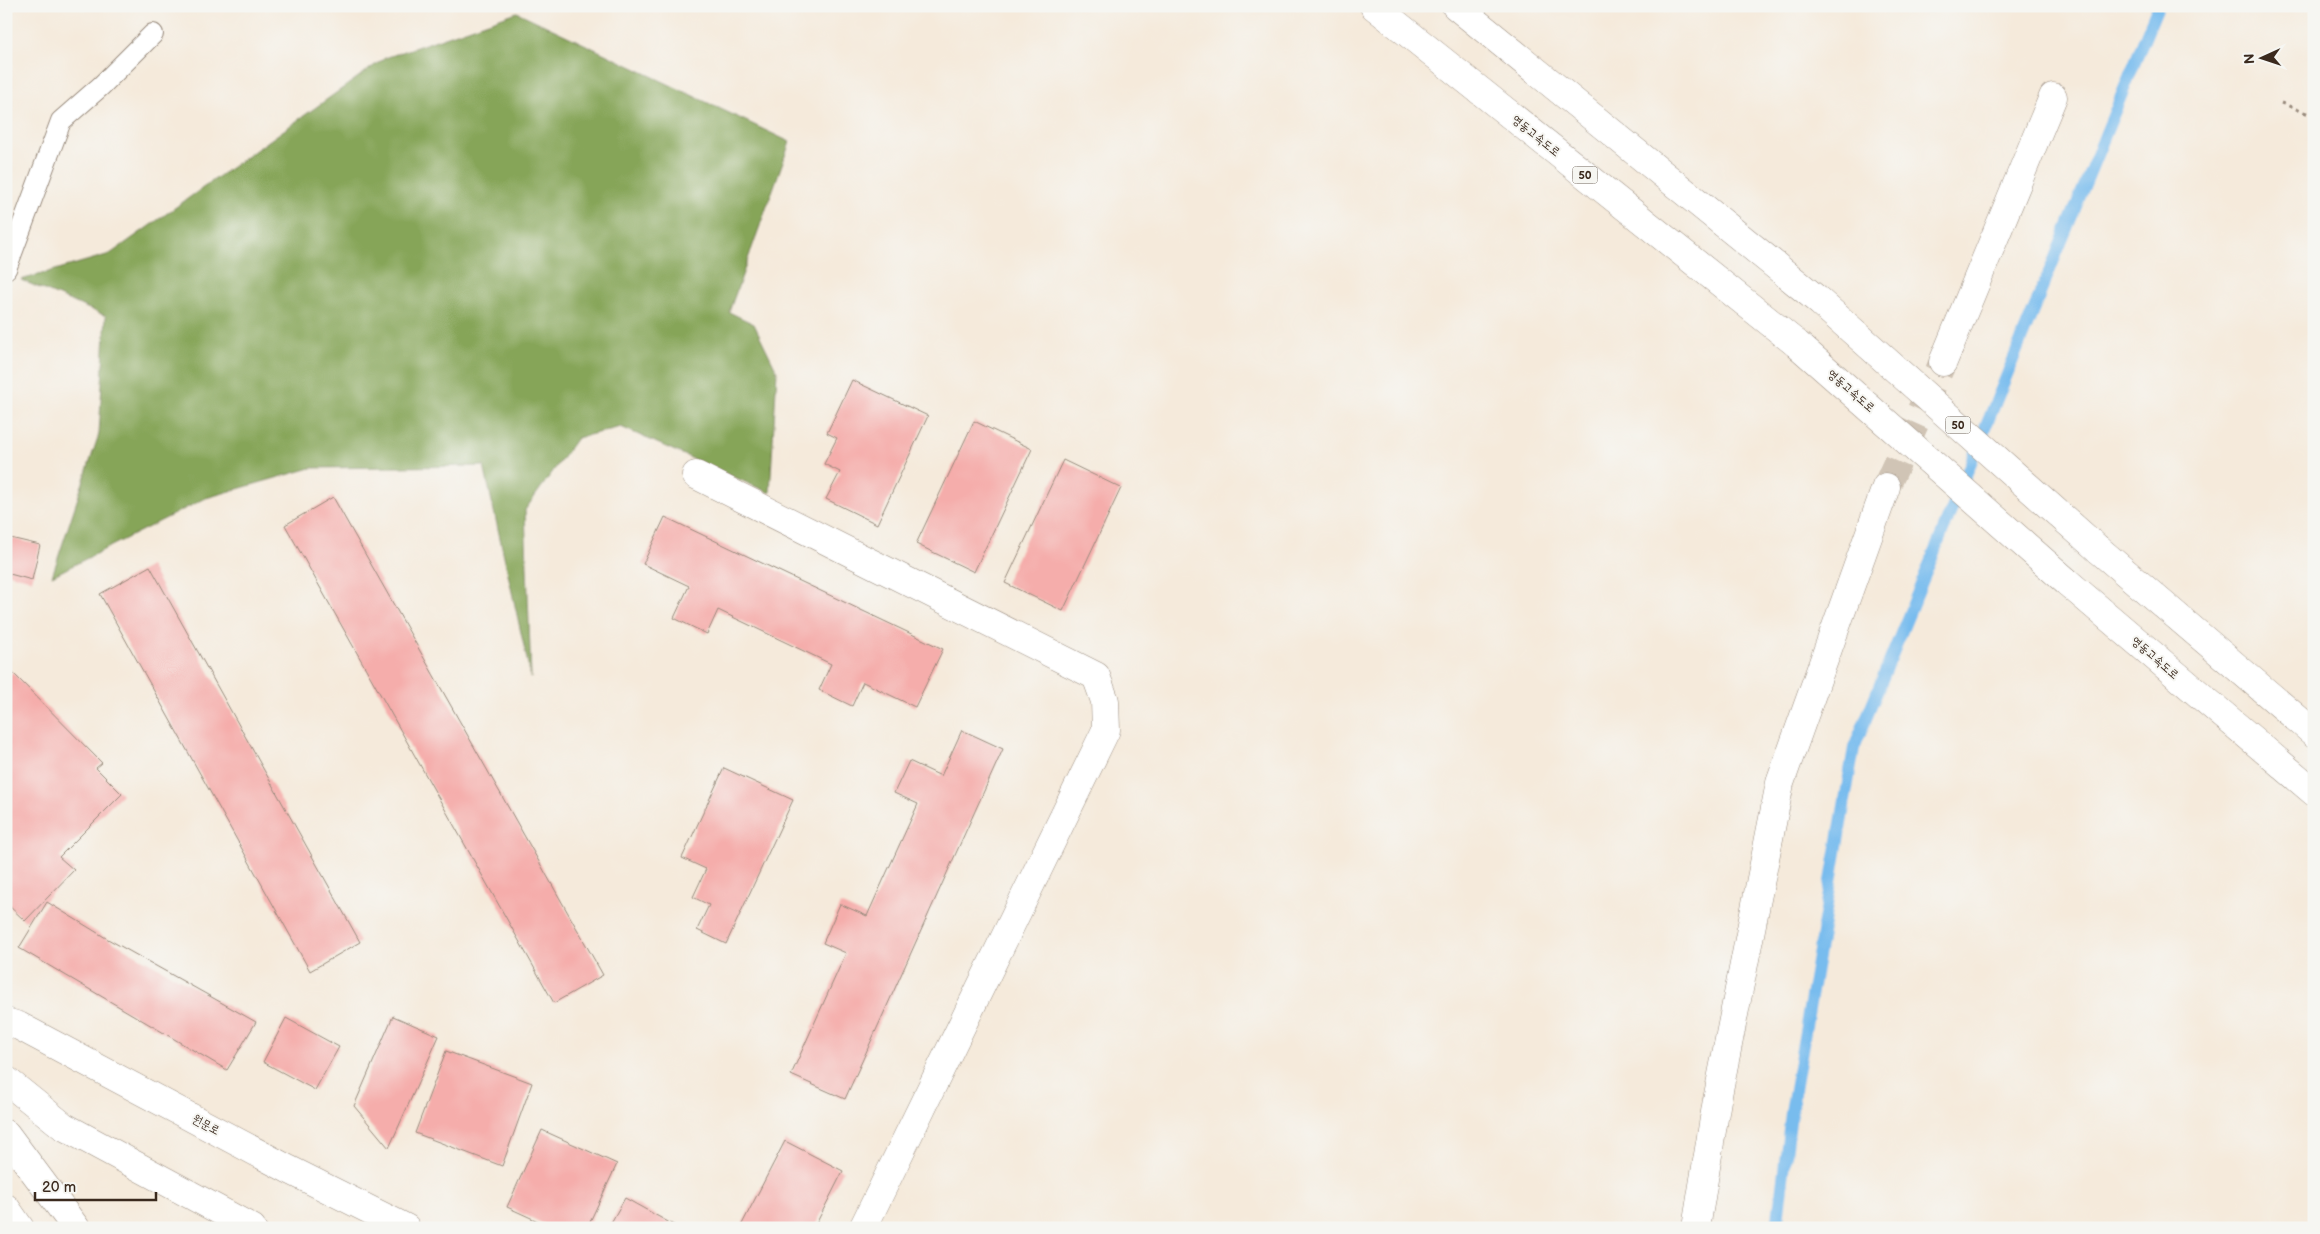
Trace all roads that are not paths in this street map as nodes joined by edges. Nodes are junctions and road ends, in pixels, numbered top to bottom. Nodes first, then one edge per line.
1 (1374, 6) edge
2 (1456, 6) edge
3 (153, 34) dead end
4 (2053, 97) dead end
5 (6, 269) edge
6 (1943, 362) tunnel mouth
7 (696, 475) dead end
8 (1886, 487) tunnel mouth
9 (2314, 733) edge
10 (2314, 792) edge
11 (6, 1022) edge
12 (6, 1080) edge
13 (6, 1134) edge
14 (6, 1208) edge
15 (20, 1228) edge
16 (76, 1228) edge
17 (252, 1228) edge
18 (406, 1228) edge
19 (863, 1228) edge
20 (1696, 1228) edge

1 - 10 main road, 영동고속도로 / 50, bridge
2 - 9 main road, 50, bridge
3 - 5 lane
4 - 6 main road
7 - 19 main road
8 - 20 main road
11 - 18 main road, 원문로
12 - 17 main road
13 - 16 main road
14 - 15 main road

